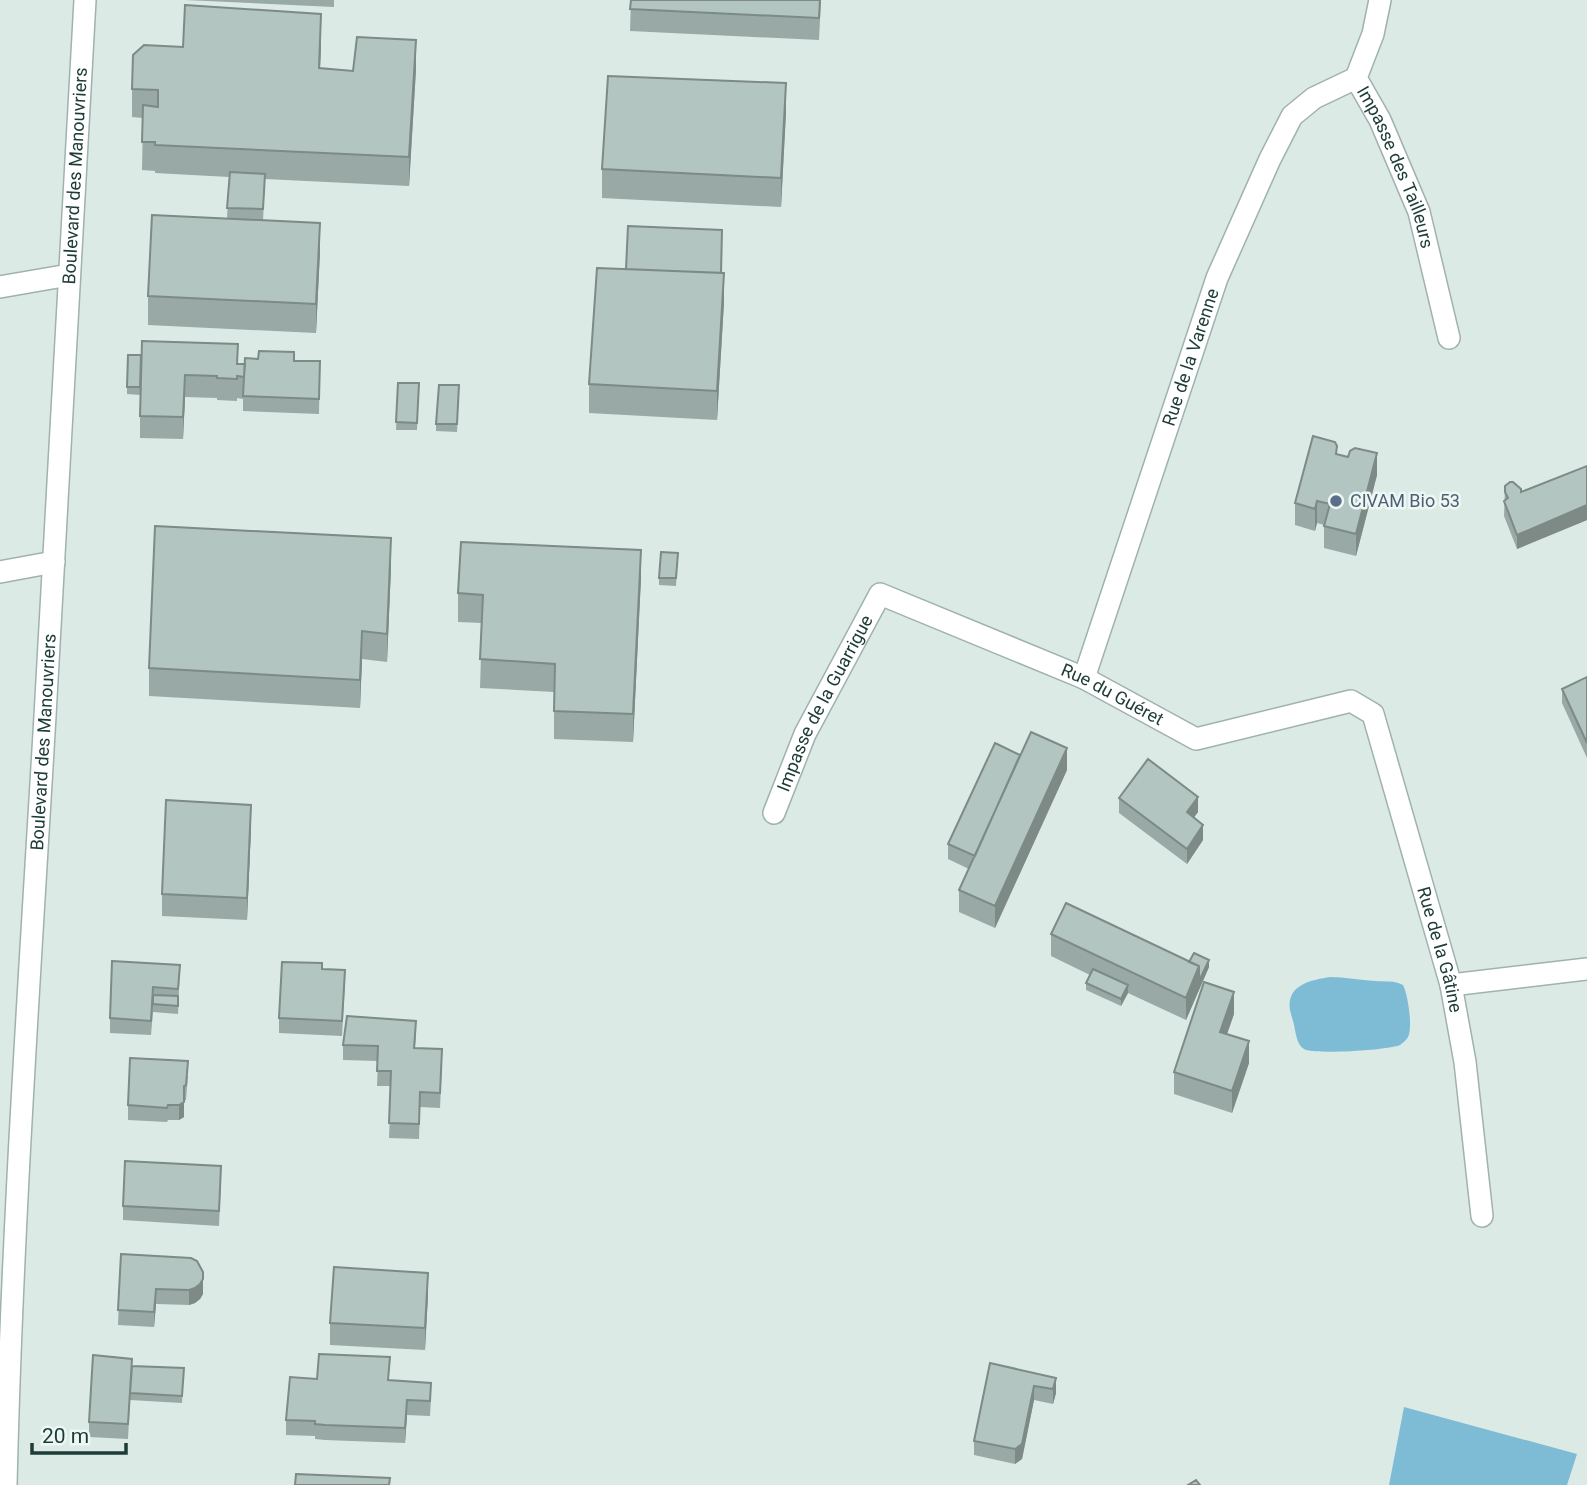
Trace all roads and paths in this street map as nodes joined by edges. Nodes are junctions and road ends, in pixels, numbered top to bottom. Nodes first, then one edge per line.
1 (85, 0) edge
2 (1380, 0) edge
3 (1356, 78) junction
4 (69, 275) junction
5 (0, 287) edge
6 (1449, 338) dead end
7 (54, 562) junction
8 (0, 572) edge
9 (880, 594) joint
10 (1084, 678) junction
11 (1351, 701) joint
12 (774, 813) dead end
13 (1587, 969) edge
14 (1451, 985) junction
15 (1482, 1216) dead end
16 (4, 1394) edge
17 (6, 1485) edge

1 - 4 street, Boulevard des Manouvriers
2 - 3 street, Impasse des Tailleurs
3 - 6 street, Impasse des Tailleurs
3 - 10 street, Rue de la Varenne
4 - 5 street
4 - 7 street, Boulevard des Manouvriers
7 - 8 street
7 - 16 street, Boulevard des Manouvriers
9 - 10 street, Rue du Guéret
9 - 12 street, Impasse de la Guarrigue
10 - 11 street, Rue du Guéret
11 - 14 street, Rue de la Gâtine
13 - 14 street
14 - 15 street, Rue de la Gâtine
16 - 17 street, Boulevard des Manouvriers

